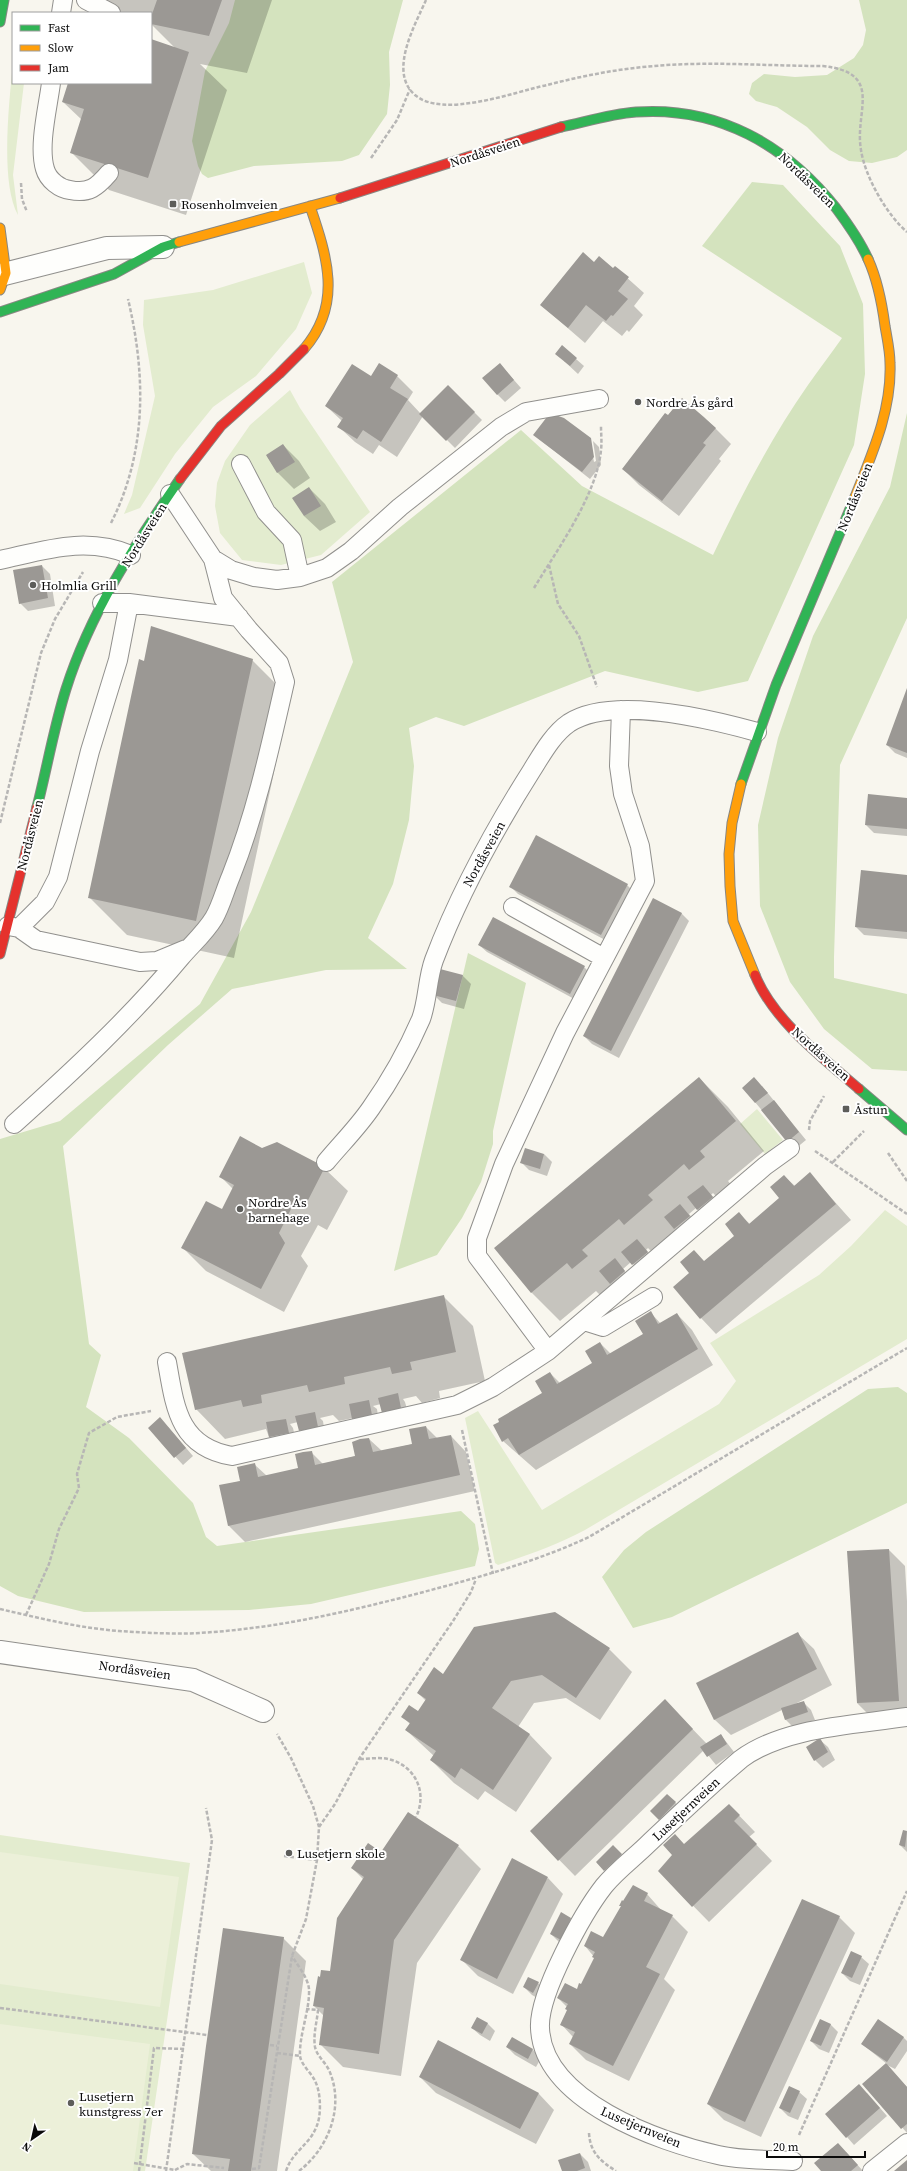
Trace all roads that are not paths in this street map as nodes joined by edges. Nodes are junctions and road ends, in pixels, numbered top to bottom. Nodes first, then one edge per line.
1 (4, 0) edge
2 (63, 0) edge
3 (86, 0) edge
4 (61, 12) edge
5 (108, 12) edge
6 (0, 22) edge
7 (51, 84) edge
8 (109, 173) dead end
9 (310, 206) junction
10 (0, 228) edge
11 (163, 247) junction
12 (2, 280) edge
13 (0, 312) edge
14 (599, 399) road end
15 (241, 464) dead end
16 (170, 494) junction
17 (132, 555) junction
18 (213, 559) junction
19 (0, 560) edge
20 (300, 577) junction
21 (102, 603) junction
22 (129, 603) junction
23 (239, 617) junction
24 (613, 710) junction
25 (757, 732) junction
26 (513, 907) dead end
27 (13, 927) junction
28 (188, 948) junction
29 (0, 954) edge
30 (604, 958) junction
31 (14, 1124) dead end
32 (907, 1130) edge
33 (798, 1147) road end
34 (326, 1162) dead end
35 (653, 1297) dead end
36 (584, 1321) junction
37 (548, 1351) junction
38 (167, 1362) dead end
39 (0, 1652) edge
40 (263, 1711) road end
41 (907, 1717) edge
42 (907, 2143) edge
43 (793, 2161) road end
44 (721, 2163) edge
45 (872, 2171) edge

1 - 6 street
2 - 4 lane
3 - 5 lane
7 - 8 lane
9 - 11 street, Nordåsveien
9 - 16 street, Nordåsveien
9 - 25 street, Nordåsveien
10 - 12 street
11 - 12 street, Nordåsveien
11 - 13 street, Nordåsveien
14 - 20 lane
15 - 20 lane
16 - 17 street, Nordåsveien
16 - 18 lane
17 - 19 lane
17 - 21 street, Nordåsveien
18 - 20 lane
18 - 23 lane
21 - 22 lane
21 - 27 street, Nordåsveien
22 - 23 lane
22 - 27 lane
23 - 28 lane
24 - 25 lane, Nordåsveien
24 - 30 lane
24 - 34 lane, Nordåsveien
25 - 32 street, Nordåsveien
26 - 30 lane
27 - 28 lane
27 - 29 street, Nordåsveien
28 - 31 lane
30 - 37 lane
33 - 36 lane
35 - 36 lane
36 - 37 lane
37 - 38 lane
39 - 40 street, Nordåsveien
41 - 44 lane, Lusetjernveien
42 - 45 lane
43 - 44 lane, Lusetjernveien

